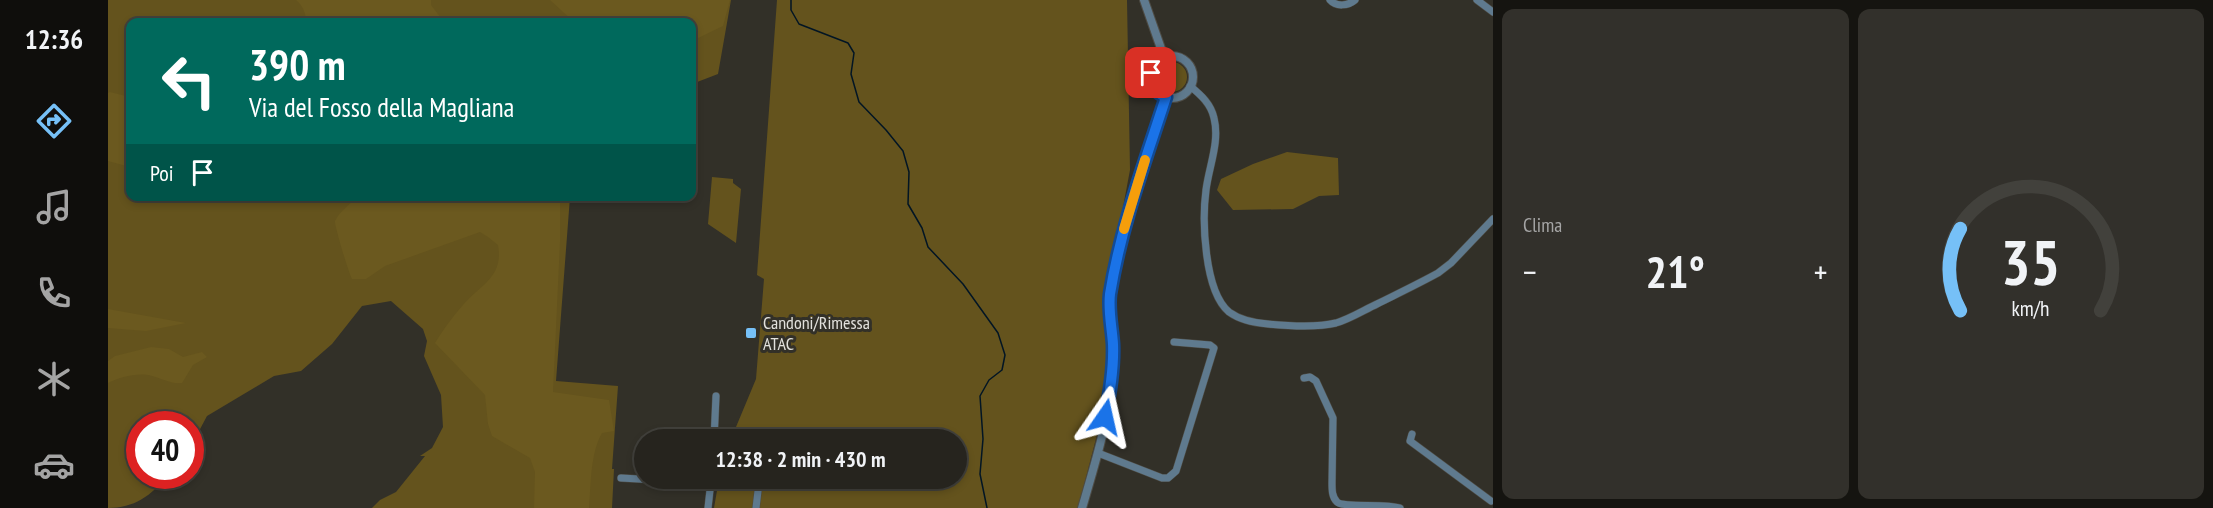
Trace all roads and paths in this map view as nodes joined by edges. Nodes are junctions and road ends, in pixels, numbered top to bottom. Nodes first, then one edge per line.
1 (1144, 0) edge
2 (1330, 0) edge
3 (1355, 0) edge
4 (1476, 0) edge
5 (1493, 12) edge
6 (1164, 57) junction
7 (1190, 86) junction
8 (1166, 97) junction
9 (1493, 219) edge
10 (1174, 342) dead end
11 (1304, 378) dead end
12 (716, 396) dead end
13 (714, 429) edge
14 (1412, 434) dead end
15 (1098, 453) junction
16 (621, 478) dead end
17 (634, 478) edge
18 (710, 489) edge
19 (758, 489) edge
20 (1492, 501) edge
21 (1349, 507) edge
22 (708, 508) edge
23 (756, 508) edge
24 (1082, 508) edge
25 (1400, 508) edge
26 (1484, 508) edge

1 - 6 street
2 - 3 street
4 - 5 street
6 - 7 street
6 - 8 street
7 - 8 street
7 - 9 street
8 - 15 street
10 - 15 street
11 - 21 street
12 - 13 street
14 - 20 street
15 - 24 street
16 - 17 street
18 - 22 street
19 - 23 street
20 - 26 street
21 - 25 street

